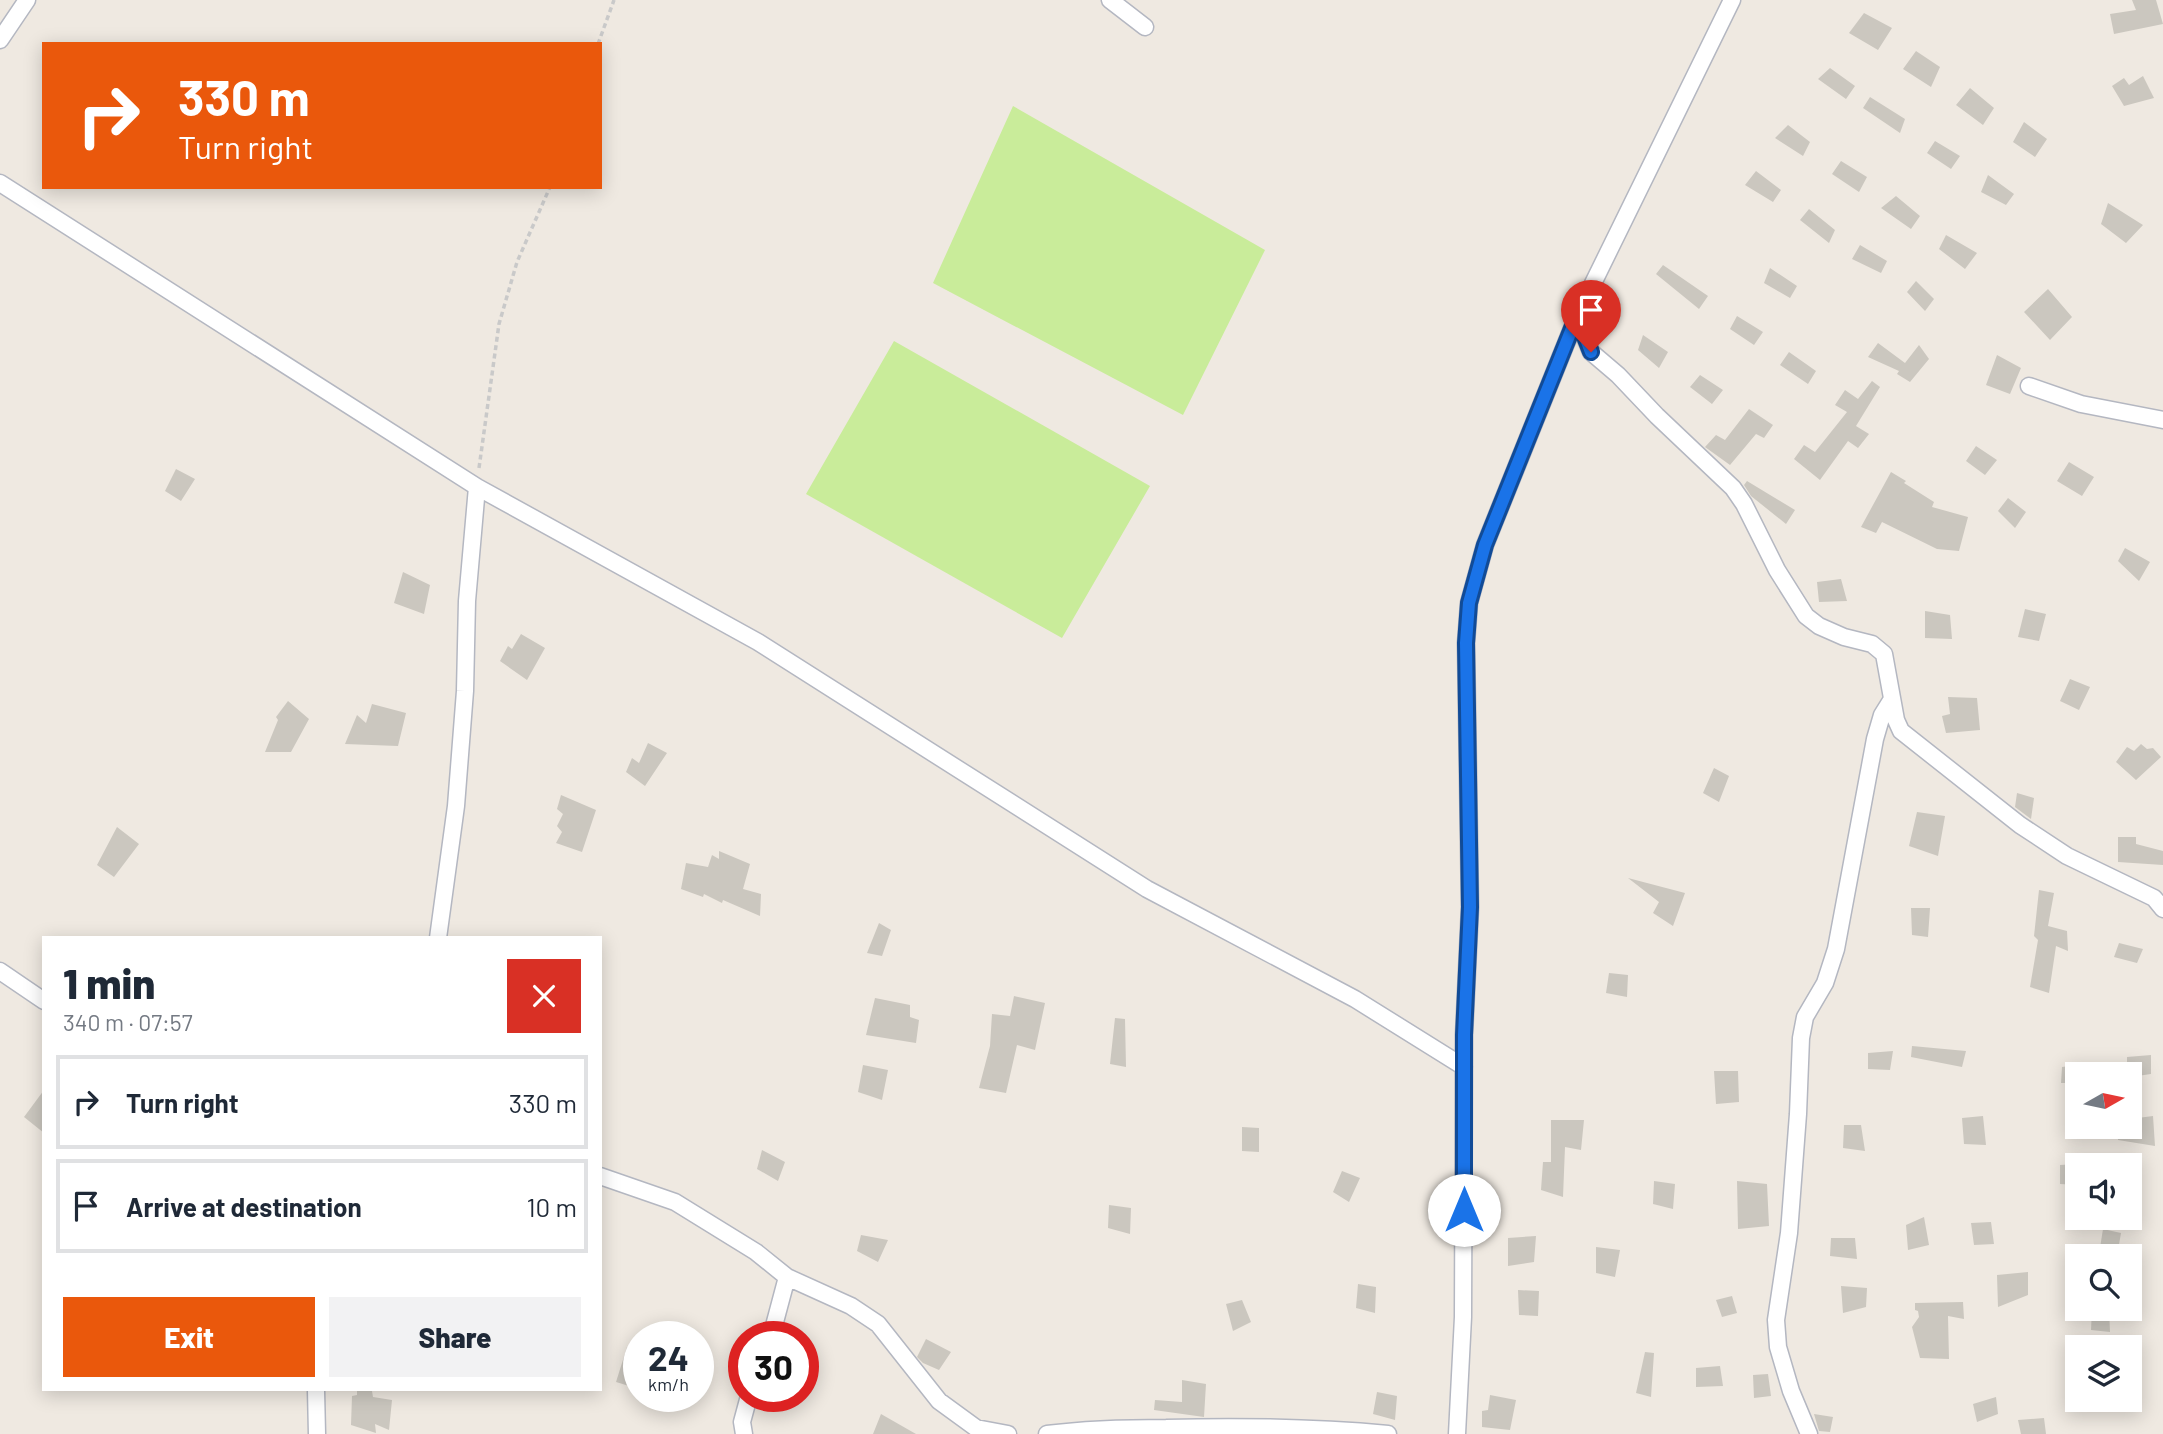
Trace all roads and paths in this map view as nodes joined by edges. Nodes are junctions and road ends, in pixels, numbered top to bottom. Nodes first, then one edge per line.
1 (27, 0) edge
2 (614, 0) edge
3 (1110, 0) edge
4 (1732, 0) edge
5 (1145, 27) dead end
6 (0, 40) edge
7 (598, 42) edge
8 (0, 183) edge
9 (549, 189) edge
10 (1577, 316) junction
11 (2029, 386) dead end
12 (2163, 421) edge
13 (477, 487) junction
14 (1892, 699) junction
15 (2163, 909) edge
16 (439, 936) edge
17 (0, 971) edge
18 (42, 1000) edge
19 (1464, 1067) junction
20 (602, 1177) edge
21 (787, 1277) junction
22 (775, 1321) edge
23 (316, 1391) edge
24 (744, 1412) edge
25 (317, 1434) edge
26 (744, 1434) edge
27 (1009, 1434) edge
28 (1048, 1434) edge
29 (1388, 1434) edge
30 (1457, 1434) edge
31 (1809, 1434) edge

1 - 6 street
2 - 7 path
3 - 5 street
4 - 10 street
8 - 13 street
9 - 13 path
10 - 14 street
10 - 19 street
11 - 12 street
13 - 16 street
13 - 19 street
14 - 15 street
14 - 31 street
17 - 18 street
19 - 30 street
20 - 21 street
21 - 22 street
21 - 27 street
23 - 25 street
24 - 26 street
28 - 29 street

